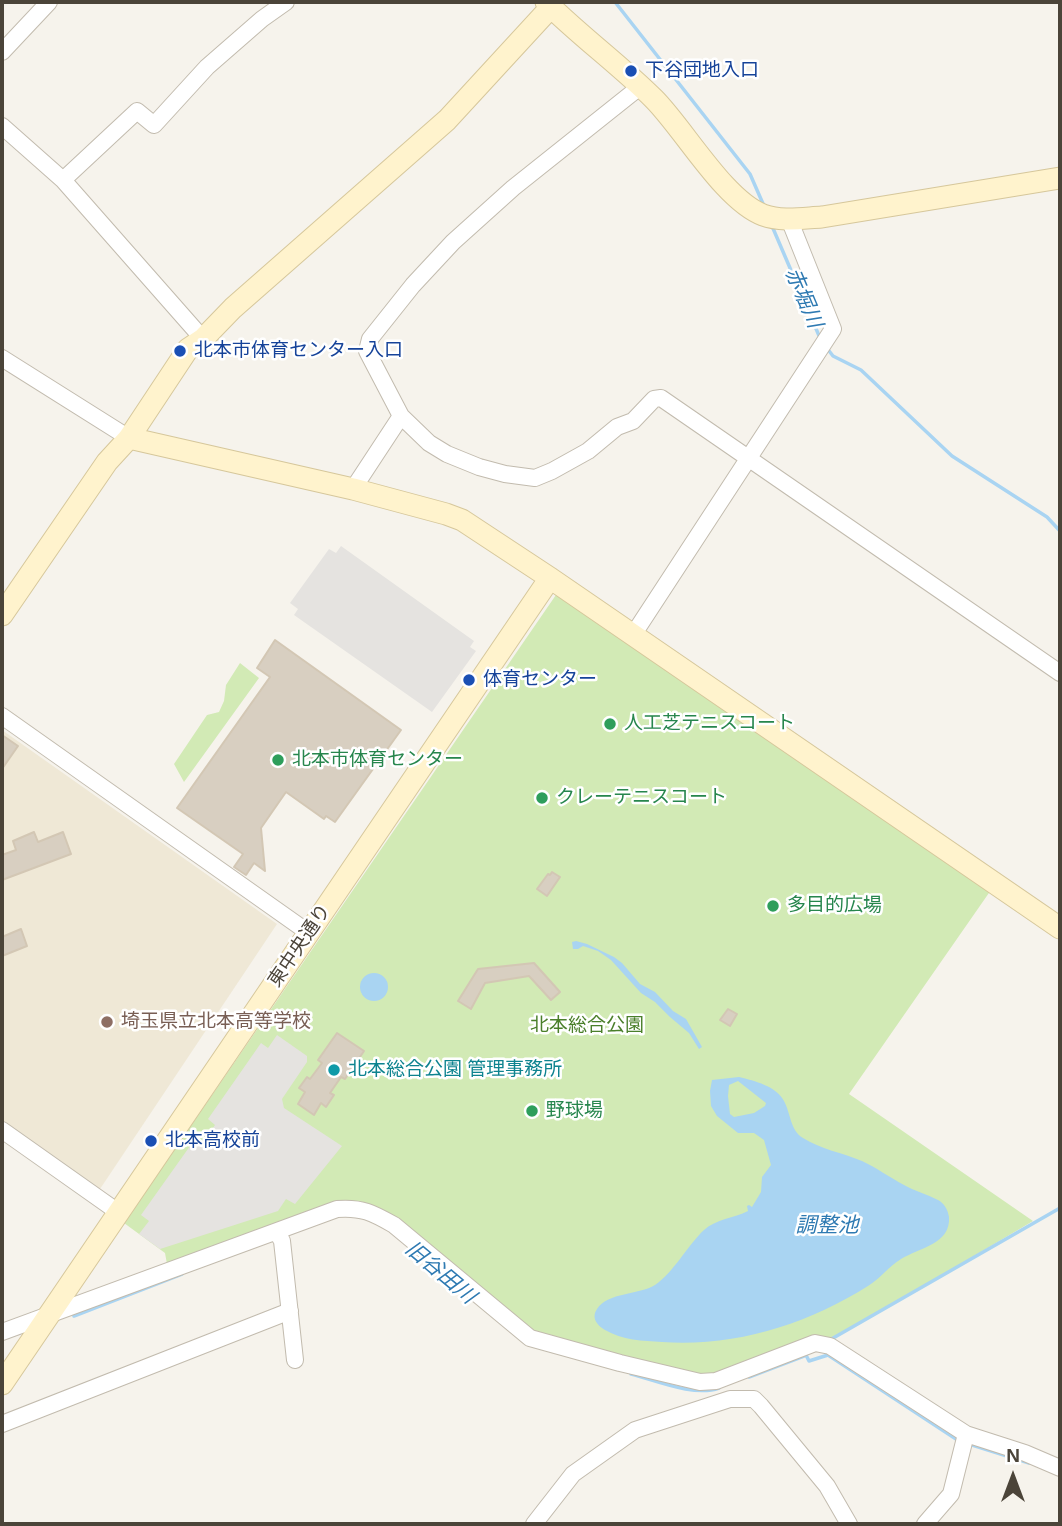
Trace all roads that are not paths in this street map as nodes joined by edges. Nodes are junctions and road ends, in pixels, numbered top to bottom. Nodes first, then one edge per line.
1 (49, 2) edge
2 (278, 4) edge
3 (549, 4) edge
4 (2, 52) edge
5 (641, 86) junction
6 (2, 126) edge
7 (1060, 178) edge
8 (62, 180) junction
9 (789, 219) junction
10 (203, 339) junction
11 (2, 358) edge
12 (401, 416) junction
13 (129, 438) junction
14 (748, 458) junction
15 (353, 489) junction
16 (550, 578) junction
17 (2, 615) edge
18 (633, 635) junction
19 (1060, 673) edge
20 (2, 716) edge
21 (1060, 928) edge
22 (309, 933) junction
23 (2, 1130) edge
24 (118, 1212) junction
25 (277, 1232) junction
26 (290, 1311) junction
27 (48, 1315) junction
28 (2, 1332) edge
29 (295, 1360) dead end
30 (2, 1384) edge
31 (700, 1393) junction
32 (2, 1424) edge
33 (966, 1434) junction
34 (1060, 1468) edge
35 (534, 1524) edge
36 (849, 1524) edge
37 (925, 1524) edge

1 - 4 street
2 - 8 street
3 - 5 street
3 - 10 street
5 - 9 street
5 - 12 street
6 - 8 street
7 - 9 street
8 - 10 street
9 - 14 street
10 - 13 street
11 - 13 street
12 - 14 street
12 - 15 street
13 - 15 street
13 - 17 street
14 - 18 street
14 - 19 street
15 - 16 street
16 - 18 street
16 - 22 street, 東中央通り
18 - 21 street
20 - 22 street
22 - 24 street, 東中央通り
23 - 24 street
24 - 27 street, 東中央通り
25 - 26 street
25 - 27 street
25 - 31 street
26 - 29 street
26 - 32 street
27 - 28 street
27 - 30 street, 東中央通り
31 - 33 street
31 - 35 street
31 - 36 street
33 - 34 street
33 - 37 street

